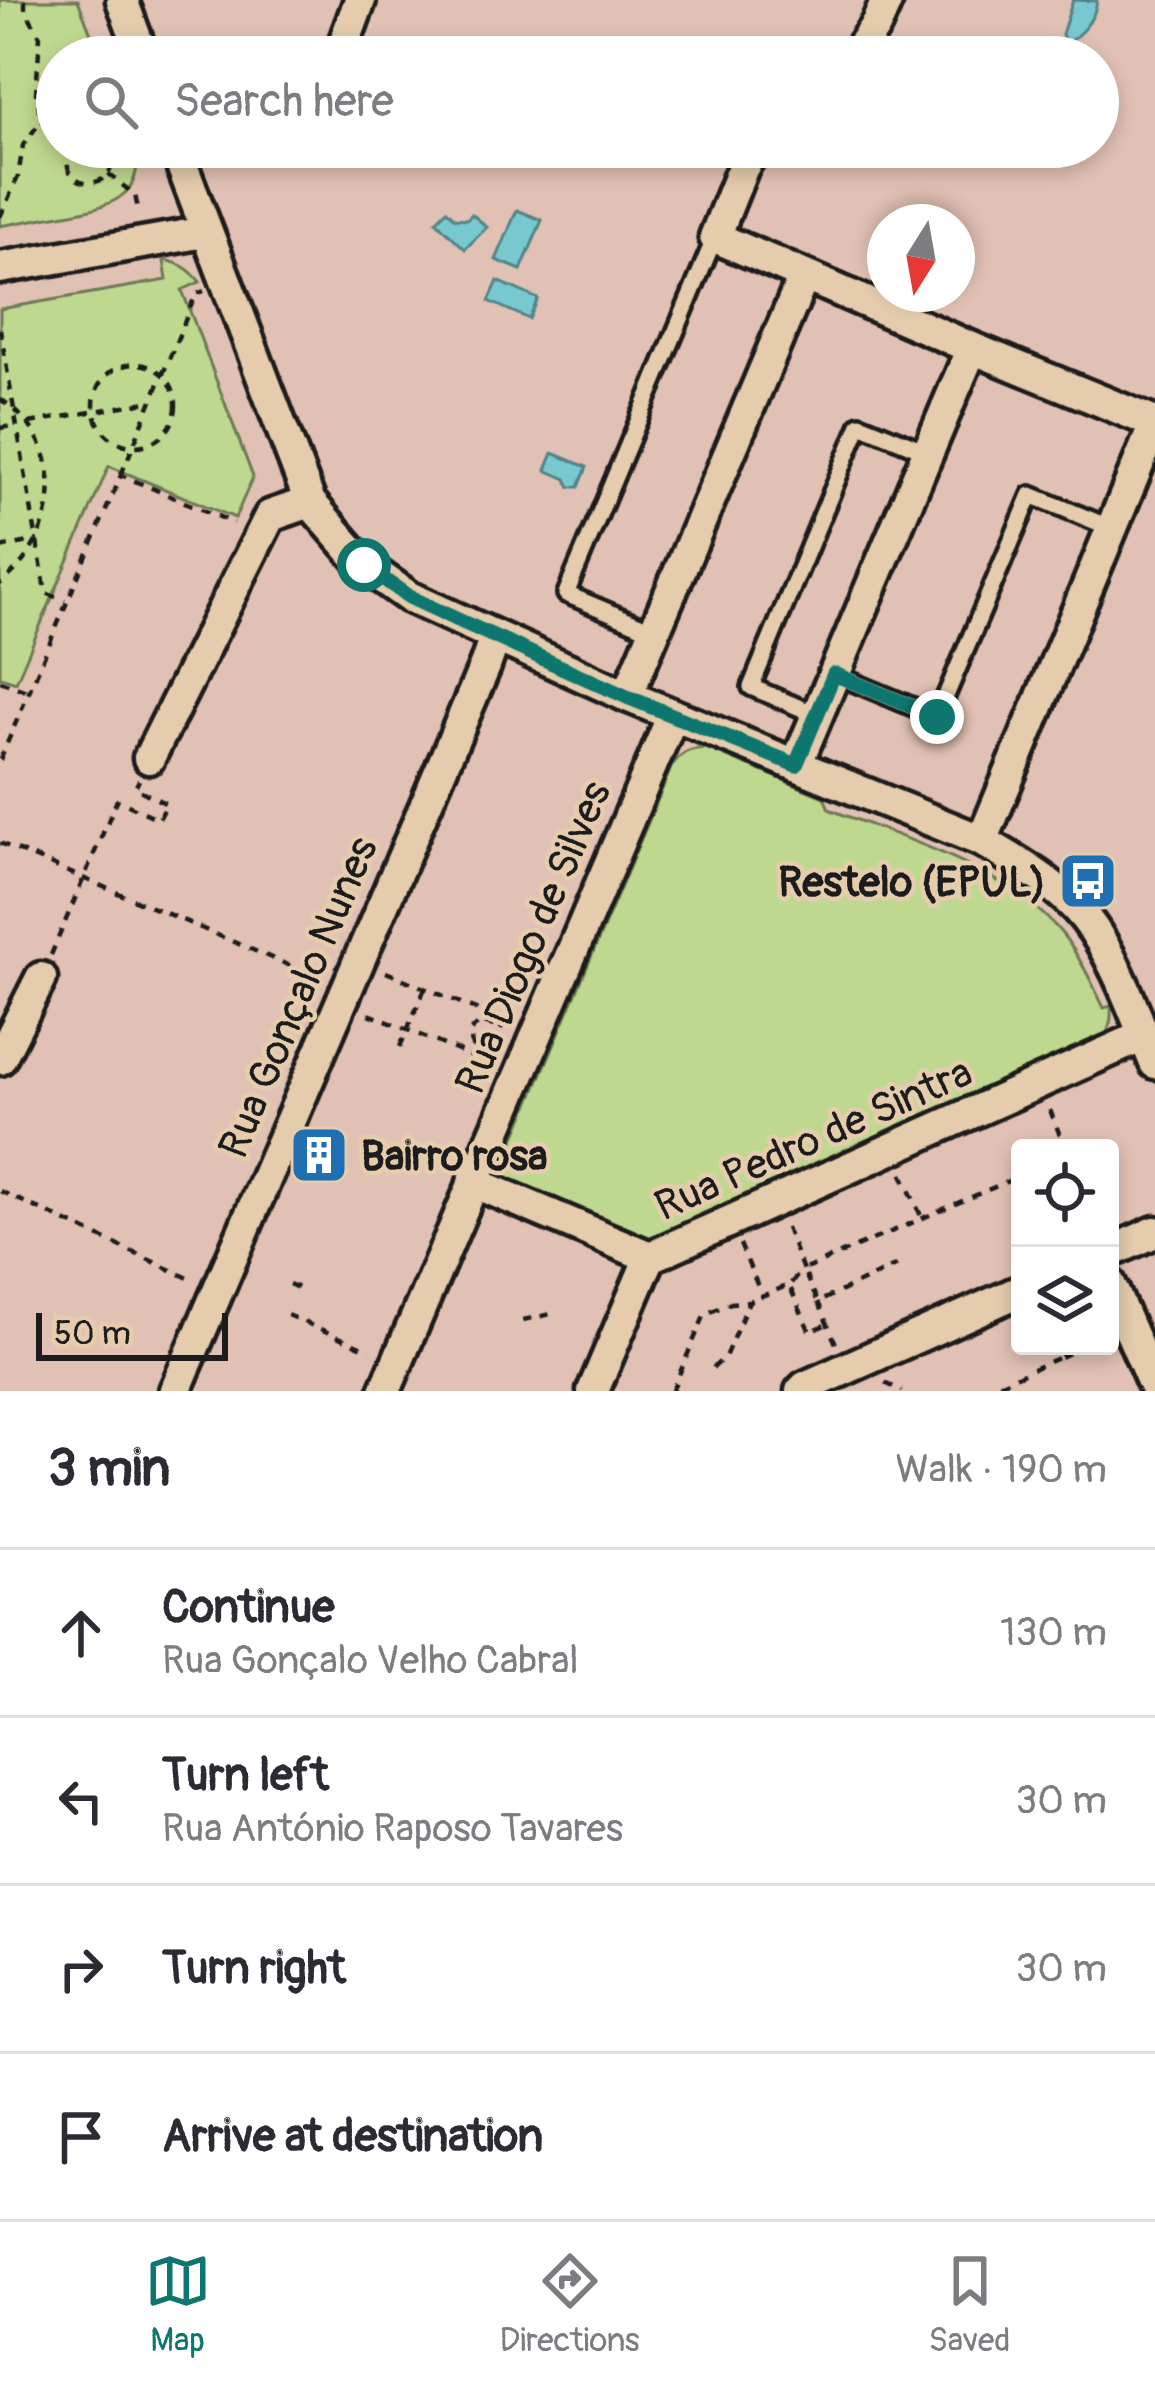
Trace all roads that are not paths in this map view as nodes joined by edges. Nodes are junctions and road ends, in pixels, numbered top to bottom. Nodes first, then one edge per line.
1 (122, 0) edge
2 (360, 0) edge
3 (887, 0) edge
4 (135, 36) edge
5 (347, 36) edge
6 (868, 36) edge
7 (183, 168) edge
8 (742, 168) edge
9 (206, 232) junction
10 (715, 237) junction
11 (0, 268) edge
12 (804, 276) junction
13 (972, 348) junction
14 (1155, 424) edge
15 (928, 452) junction
16 (310, 502) junction
17 (1111, 528) junction
18 (654, 631) junction
19 (495, 637) junction
20 (834, 674) junction
21 (627, 697) junction
22 (673, 715) junction
23 (817, 715) junction
24 (149, 758) dead end
25 (796, 765) junction
26 (982, 841) junction
27 (41, 978) road end
28 (1149, 1049) edge
29 (0, 1059) edge
30 (473, 1182) junction
31 (1155, 1232) edge
32 (1119, 1248) edge
33 (650, 1257) junction
34 (1011, 1296) edge
35 (1119, 1305) edge
36 (1155, 1388) edge
37 (175, 1391) edge
38 (386, 1391) edge
39 (593, 1391) edge
40 (801, 1391) edge

1 - 4 street
2 - 5 street
3 - 6 street
7 - 9 street
8 - 10 street
9 - 11 street
9 - 16 street
10 - 12 street
10 - 18 lane
12 - 13 street
12 - 18 street
13 - 14 street
13 - 15 street
14 - 17 street
15 - 20 street
15 - 23 lane
16 - 19 street
16 - 24 street
17 - 20 lane
17 - 26 street
18 - 21 street
19 - 21 street
19 - 37 street, Rua Gonçalo Nunes
20 - 23 street
21 - 22 street
22 - 25 street
22 - 30 street, Rua Diogo de Silves
23 - 25 street
25 - 26 street
26 - 28 street
27 - 29 street
28 - 33 street, Rua Pedro de Sintra
30 - 33 street
30 - 38 street, Rua Diogo de Silves
31 - 32 street
33 - 39 street, Rua Pedro de Sintra
34 - 40 street
35 - 36 street

